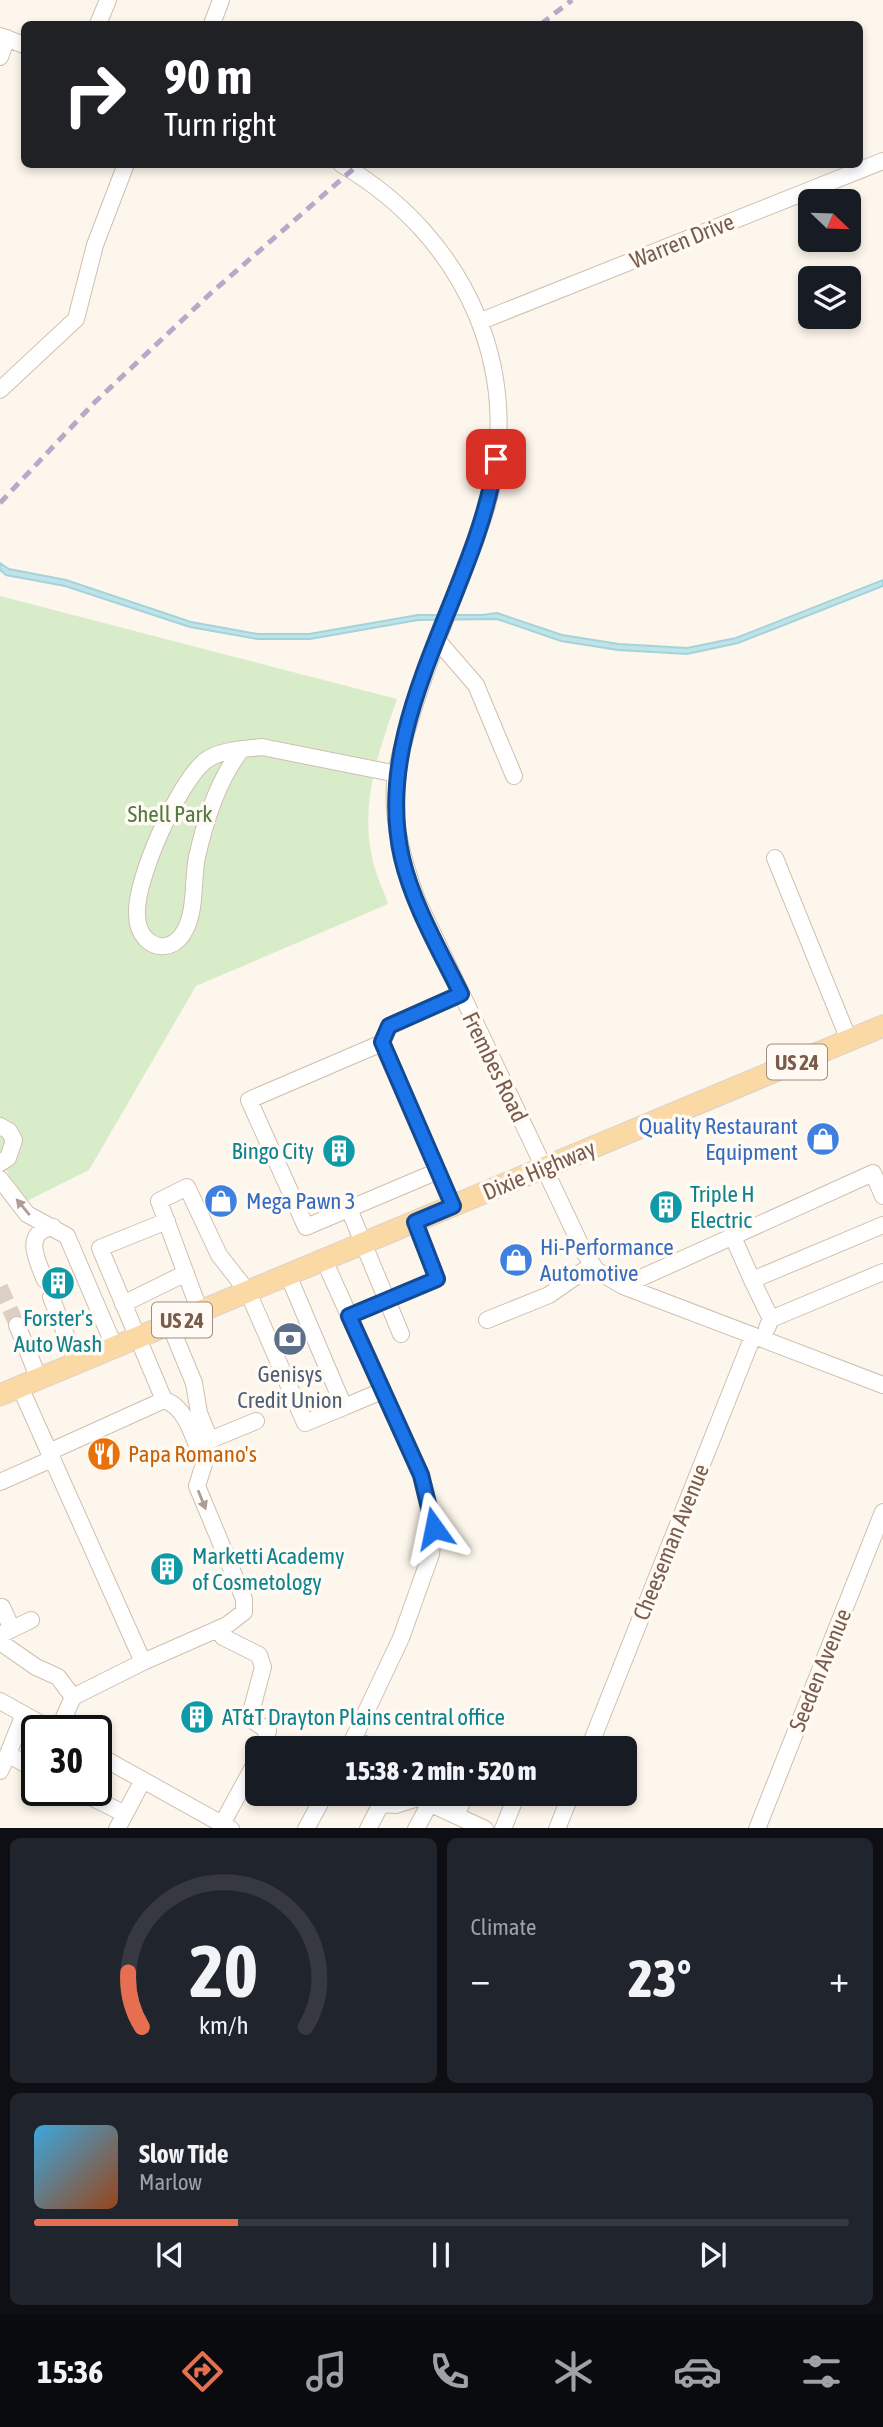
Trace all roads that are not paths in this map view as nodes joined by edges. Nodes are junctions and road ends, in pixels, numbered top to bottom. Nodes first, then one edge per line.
1 (108, 0) edge
2 (217, 1) edge
3 (99, 21) edge
4 (213, 21) edge
5 (4, 37) edge
6 (21, 44) edge
7 (0, 57) edge
8 (883, 161) edge
9 (124, 168) edge
10 (348, 168) edge
11 (481, 321) junction
12 (0, 390) edge
13 (437, 640) junction
14 (242, 750) junction
15 (397, 774) junction
16 (514, 776) dead end
17 (775, 858) dead end
18 (461, 994) junction
19 (883, 1026) edge
20 (849, 1040) junction
21 (382, 1042) junction
22 (0, 1126) edge
23 (0, 1163) edge
24 (544, 1168) junction
25 (438, 1171) junction
26 (878, 1171) edge
27 (0, 1179) edge
28 (883, 1196) edge
29 (453, 1206) junction
30 (349, 1209) junction
31 (167, 1221) junction
32 (415, 1222) junction
33 (883, 1225) edge
34 (53, 1227) junction
35 (733, 1237) junction
36 (364, 1243) junction
37 (324, 1260) junction
38 (592, 1265) junction
39 (883, 1272) edge
40 (186, 1273) junction
41 (288, 1275) junction
42 (45, 1280) dead end
43 (752, 1280) junction
44 (623, 1286) junction
45 (248, 1292) junction
46 (51, 1297) dead end
47 (387, 1300) junction
48 (123, 1304) junction
49 (200, 1312) junction
50 (349, 1316) junction
51 (771, 1319) junction
52 (487, 1320) dead end
53 (17, 1325) tunnel mouth
54 (170, 1325) junction
55 (401, 1334) dead end
56 (139, 1338) junction
57 (758, 1338) junction
58 (115, 1348) junction
59 (77, 1363) junction
60 (883, 1385) edge
61 (13, 1387) edge
62 (382, 1391) junction
63 (164, 1400) junction
64 (344, 1407) junction
65 (256, 1422) dead end
66 (50, 1455) junction
67 (0, 1482) edge
68 (883, 1512) edge
69 (2, 1607) dead end
70 (30, 1620) dead end
71 (218, 1629) junction
72 (6, 1632) edge
73 (0, 1642) edge
74 (143, 1662) junction
75 (73, 1697) junction
76 (0, 1701) edge
77 (23, 1714) joint
78 (64, 1715) edge
79 (267, 1736) edge
80 (355, 1736) edge
81 (594, 1736) edge
82 (8, 1754) junction
83 (21, 1762) edge
84 (112, 1763) edge
85 (0, 1771) edge
86 (143, 1780) junction
87 (245, 1786) edge
88 (109, 1806) edge
89 (318, 1806) edge
90 (380, 1806) edge
91 (420, 1806) edge
92 (438, 1806) edge
93 (460, 1806) edge
94 (512, 1806) edge
95 (566, 1806) edge
96 (125, 1814) junction
97 (456, 1815) junction
98 (227, 1826) edge
99 (118, 1828) edge
100 (307, 1828) edge
101 (369, 1828) edge
102 (416, 1828) edge
103 (483, 1828) edge
104 (503, 1828) edge
105 (557, 1828) edge
106 (757, 1828) edge

1 - 3 street
2 - 4 street
5 - 6 street
5 - 7 street
8 - 11 street, Warren Drive
9 - 12 street
10 - 11 street, Frembes Road
11 - 13 street, Frembes Road
13 - 15 street, Frembes Road
13 - 16 street
14 - 14 street
14 - 15 street
15 - 18 street, Frembes Road
17 - 20 street
18 - 21 street
18 - 24 street, Frembes Road
19 - 20 main road, Dixie Highway / US 24
20 - 24 main road, Dixie Highway / US 24
21 - 25 street
21 - 30 street
22 - 23 street
24 - 29 main road, Dixie Highway / US 24
24 - 38 street, Frembes Road
25 - 29 street
25 - 30 street
26 - 28 street
26 - 35 street
34 -> 27 street
29 - 32 main road, Dixie Highway / US 24
30 - 36 street
31 - 40 street
31 - 45 street
31 - 48 street
32 - 36 main road, Dixie Highway / US 24
32 - 47 street
33 - 43 street
34 - 42 street
34 - 58 street
35 - 43 street
35 - 44 street
36 - 37 main road, Dixie Highway / US 24
36 - 47 street
37 - 41 main road, Dixie Highway / US 24
37 - 50 street
38 - 44 street, Frembes Road
38 - 52 street
39 - 51 street
40 - 48 street
40 - 49 street
41 - 45 main road, Dixie Highway / US 24
41 - 64 street
43 - 51 street
44 - 57 street, Frembes Road
45 - 49 main road, Dixie Highway / US 24
45 - 64 street
46 - 59 street
47 - 50 street
47 - 55 street
48 - 56 street
49 - 54 main road, Dixie Highway / US 24
50 - 62 street
51 - 57 street, Cheeseman Avenue
53 - 61 street
54 - 56 main road, Dixie Highway / US 24
54 - 65 street
56 - 58 main road, Dixie Highway / US 24
56 - 63 street
57 - 60 street, Frembes Road
57 - 81 street, Cheeseman Avenue
58 - 59 main road, Dixie Highway / US 24
59 - 61 main road, Dixie Highway / US 24
61 - 66 street
62 - 64 street
62 - 80 street
63 - 66 street
63 -> 71 street
66 - 67 street
66 - 74 street
68 - 106 street, Seeden Avenue
69 - 72 street
70 - 72 street
71 - 74 street
71 - 79 street
73 - 75 street
74 - 75 street
75 - 78 street
76 - 77 street
77 - 82 street
82 - 83 street
82 - 85 street
84 - 86 street
86 - 96 street
86 - 98 street
87 - 98 street
88 - 96 street
89 - 100 street
90 - 101 street
91 - 102 street
92 - 97 street
93 - 97 street
94 - 104 street
95 - 105 street
96 - 99 street
97 - 103 street

